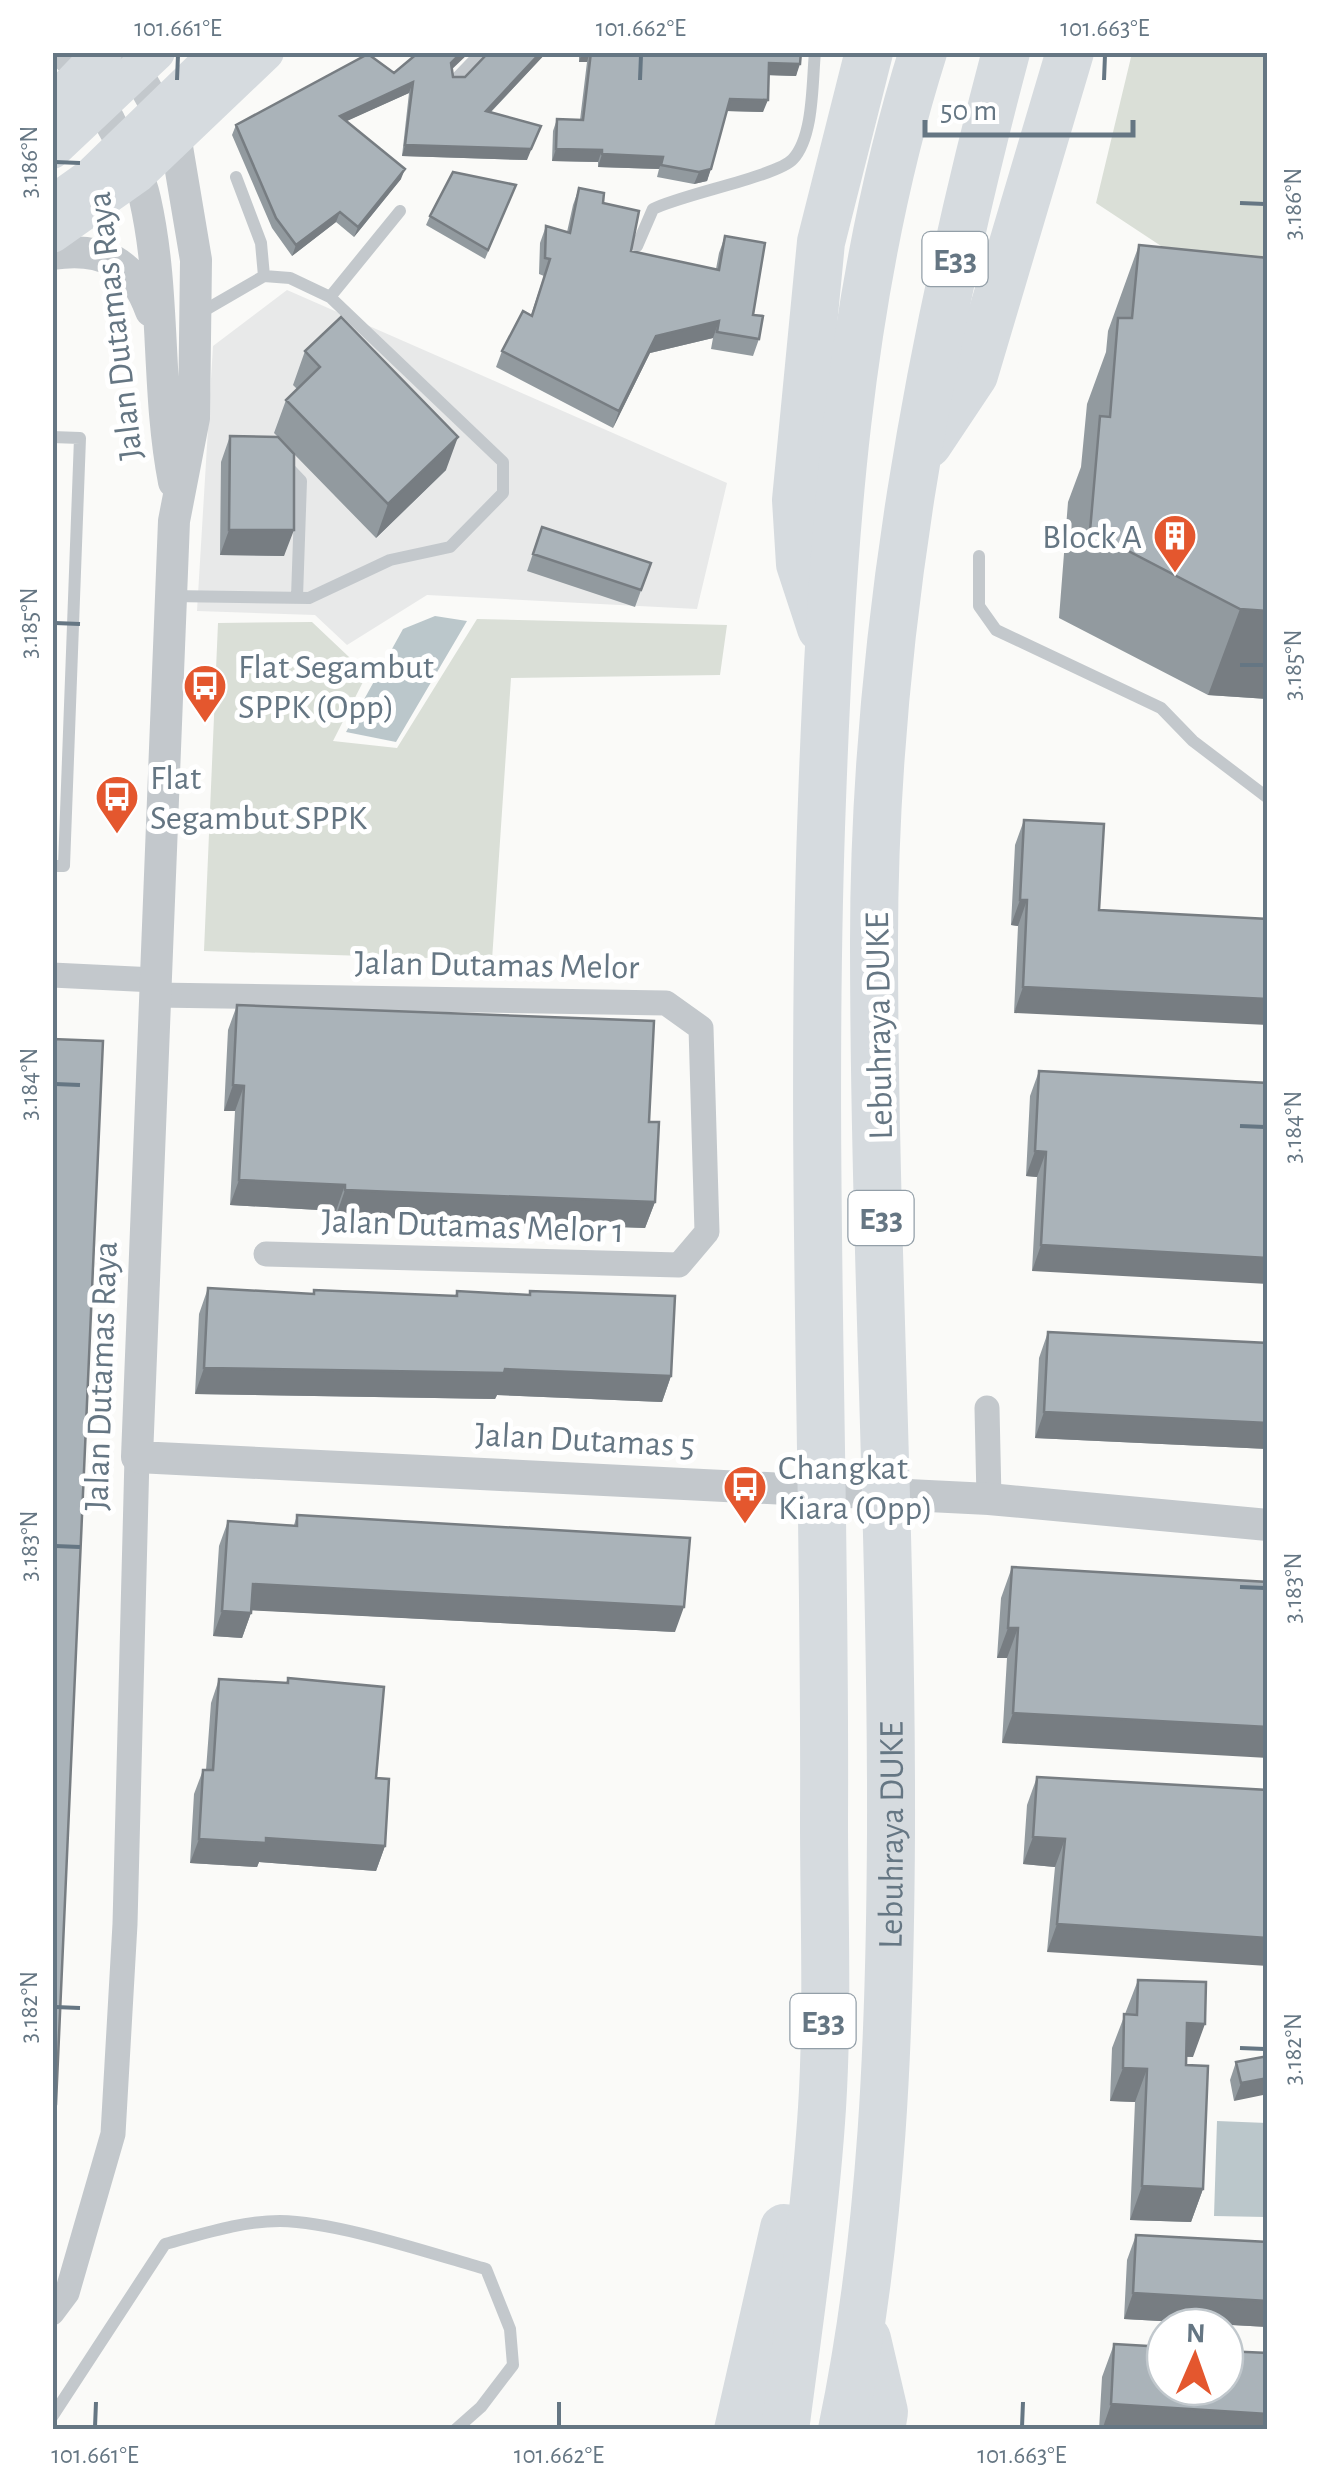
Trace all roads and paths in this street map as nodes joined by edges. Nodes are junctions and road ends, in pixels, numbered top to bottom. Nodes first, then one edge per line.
1 (125, 52) edge
2 (143, 52) edge
3 (156, 52) edge
4 (220, 52) edge
5 (265, 52) edge
6 (482, 52) edge
7 (816, 52) edge
8 (869, 52) edge
9 (923, 52) edge
10 (1006, 52) edge
11 (1070, 52) edge
12 (84, 59) edge
13 (454, 80) edge
14 (216, 99) junction
15 (52, 105) edge
16 (176, 141) junction
17 (52, 150) edge
18 (138, 174) junction
19 (236, 178) dead end
20 (52, 204) edge
21 (400, 211) dead end
22 (52, 234) edge
23 (637, 246) edge
24 (52, 254) edge
25 (264, 276) junction
26 (330, 296) junction
27 (198, 314) junction
28 (162, 339) junction
29 (52, 437) edge
30 (268, 446) edge
31 (912, 467) junction
32 (176, 491) junction
33 (978, 556) dead end
34 (170, 596) junction
35 (297, 598) junction
36 (828, 647) junction
37 (1268, 798) edge
38 (52, 866) edge
39 (52, 975) edge
40 (155, 987) junction
41 (266, 1254) dead end
42 (679, 1265) joint
43 (987, 1408) dead end
44 (137, 1457) junction
45 (989, 1500) junction
46 (1268, 1525) edge
47 (822, 2102) junction
48 (52, 2313) edge
49 (864, 2326) junction
50 (52, 2417) edge
51 (454, 2430) edge
52 (738, 2430) edge
53 (785, 2430) edge
54 (842, 2430) edge
55 (881, 2430) edge

1 - 16 street, Jalan Dutamas Raya
2 - 14 main road
3 - 17 main road
4 - 20 main road
5 - 14 main road
6 - 13 lane
7 - 23 lane
8 - 36 highway, E33
9 - 36 highway, Lebuhraya DUKE / E33
10 - 31 highway, Lebuhraya DUKE / E33
11 - 31 highway
12 - 15 main road
12 - 18 street, Jalan Dutamas Raya
14 - 16 main road
16 - 18 main road
16 - 27 street, Jalan Dutamas Raya
18 - 22 main road
18 - 28 street, Jalan Dutamas Raya
19 - 25 lane
21 - 26 lane
24 - 28 street
25 - 26 lane
25 - 27 lane
26 - 35 lane
27 - 32 street, Jalan Dutamas Raya
28 - 32 street, Jalan Dutamas Raya
29 - 38 lane
30 - 35 lane
31 - 49 highway, Lebuhraya DUKE / E33
32 - 34 street, Jalan Dutamas Raya
33 - 37 lane
34 - 35 lane
34 - 40 street, Jalan Dutamas Raya
36 - 47 highway, Lebuhraya DUKE / E33
39 - 40 street
40 - 42 street, Jalan Dutamas Melor
40 - 44 street, Jalan Dutamas Raya
41 - 42 street, Jalan Dutamas Melor 1
43 - 45 street
44 - 45 street, Jalan Dutamas 5
44 - 48 street, Jalan Dutamas Raya
45 - 46 street, Jalan Dutamas 5
47 - 52 highway
47 - 53 highway, Lebuhraya DUKE / E33
49 - 54 highway, Lebuhraya DUKE / E33
49 - 55 highway
50 - 51 lane

